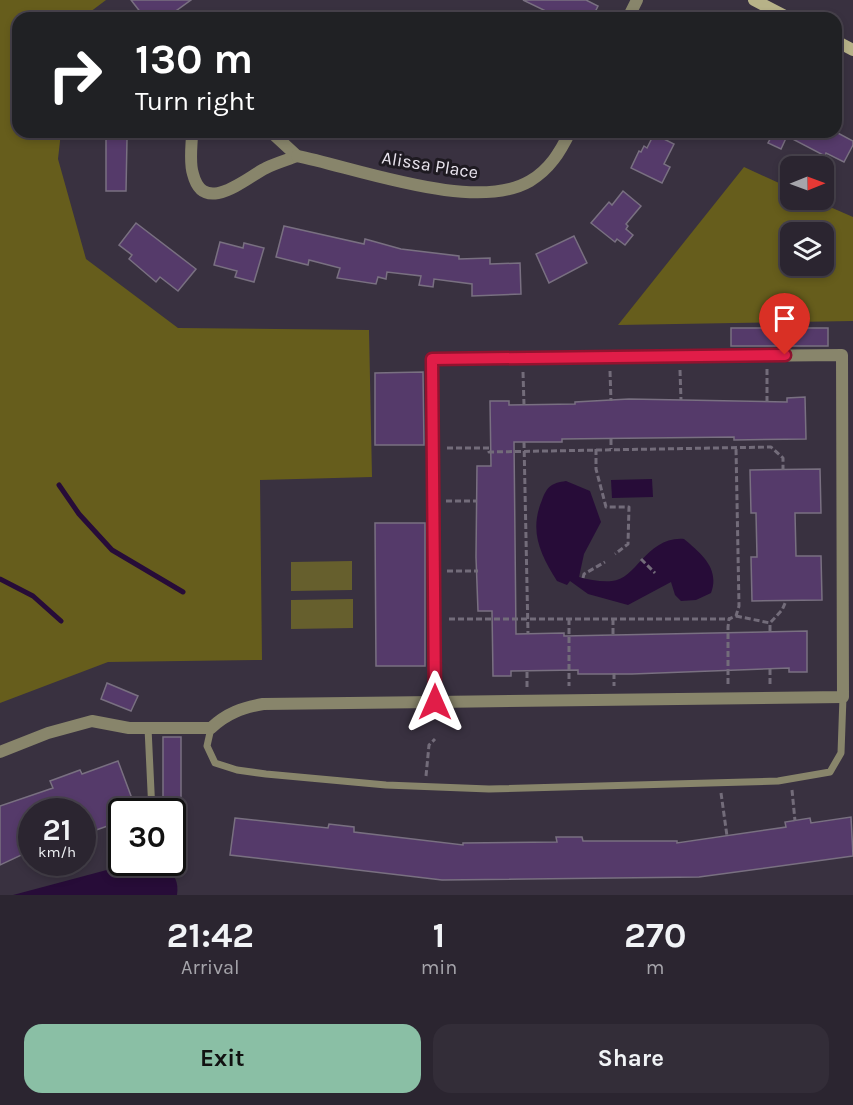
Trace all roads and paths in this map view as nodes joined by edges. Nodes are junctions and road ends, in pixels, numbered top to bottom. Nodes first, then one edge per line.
1 (754, 0) edge
2 (777, 12) edge
3 (192, 138) edge
4 (278, 138) edge
5 (567, 138) edge
6 (297, 156) junction
7 (680, 356) junction
8 (766, 356) junction
9 (610, 357) junction
10 (523, 358) junction
11 (681, 400) dead end
12 (611, 401) dead end
13 (767, 402) dead end
14 (524, 405) dead end
15 (611, 439) dead end
16 (768, 440) dead end
17 (524, 442) dead end
18 (768, 447) junction
19 (433, 448) junction
20 (736, 448) junction
21 (596, 449) junction
22 (611, 449) junction
23 (525, 451) junction
24 (783, 470) dead end
25 (433, 501) junction
26 (477, 501) dead end
27 (848, 510) edge
28 (848, 552) edge
29 (615, 554) dead end
30 (641, 559) dead end
31 (605, 562) dead end
32 (478, 571) dead end
33 (434, 572) junction
34 (655, 573) dead end
35 (583, 578) dead end
36 (786, 601) dead end
37 (736, 616) junction
38 (434, 619) junction
39 (528, 619) junction
40 (569, 619) junction
41 (613, 619) junction
42 (729, 619) junction
43 (770, 623) junction
44 (770, 631) dead end
45 (528, 634) dead end
46 (613, 636) dead end
47 (843, 698) junction
48 (728, 699) junction
49 (569, 701) junction
50 (435, 702) junction
51 (148, 728) junction
52 (211, 728) junction
53 (435, 739) dead end
54 (0, 752) edge
55 (791, 779) junction
56 (720, 783) junction
57 (425, 786) junction
58 (151, 798) edge
59 (795, 821) dead end
60 (727, 836) dead end

1 - 2 main road
3 - 6 street
4 - 6 street, Alissa Place
5 - 6 street, Alissa Place
7 - 8 street
7 - 9 street
7 - 11 path
8 - 13 path
8 - 27 street
9 - 10 street
9 - 12 path
10 - 14 path
10 - 19 street
15 - 22 path
16 - 18 path
17 - 23 path
18 - 20 path
18 - 24 path
19 - 23 path
19 - 25 street
20 - 22 path
20 - 37 path
21 - 22 path
21 - 23 path
21 - 29 path
23 - 39 path
25 - 26 path
25 - 33 street
27 - 28 street
28 - 47 street
30 - 34 path
31 - 35 path
32 - 33 path
33 - 38 street
36 - 43 path
37 - 42 path
37 - 43 path
38 - 39 path
38 - 50 street
39 - 40 path
39 - 45 path
40 - 41 path
40 - 49 path
41 - 42 path
41 - 46 path
42 - 48 path
43 - 44 path
47 - 48 street
47 - 55 lane
48 - 49 street
49 - 50 street
50 - 52 street
51 - 52 street
51 - 54 street
51 - 58 lane
52 - 57 lane
53 - 57 path
55 - 56 lane
55 - 59 path
56 - 57 lane
56 - 60 path

